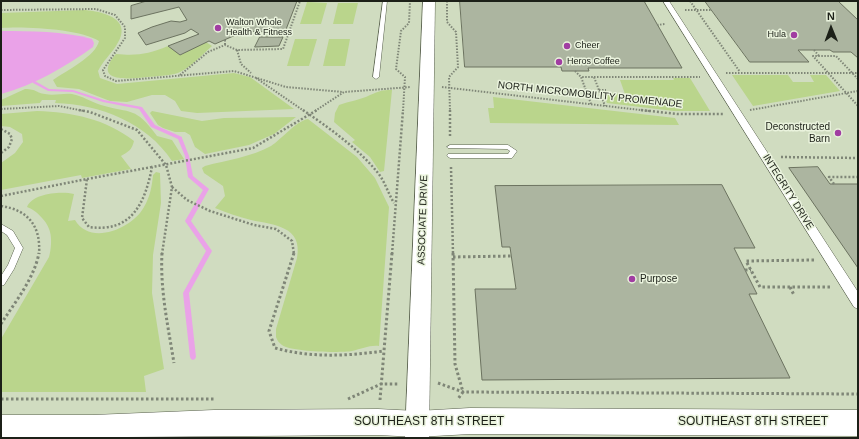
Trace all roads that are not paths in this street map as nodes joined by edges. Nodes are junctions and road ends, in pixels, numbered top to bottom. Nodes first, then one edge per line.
1 (385, 1) edge
2 (429, 1) edge
3 (666, 1) edge
4 (376, 77) dead end
5 (450, 147) road end
6 (450, 156) road end
7 (1, 226) edge
8 (1, 283) edge
9 (858, 303) edge
10 (857, 411) edge
11 (1, 429) edge
12 (417, 431) edge

1 - 4 lane
2 - 12 street, ASSOCIATE DRIVE
3 - 9 street, INTEGRITY DRIVE
5 - 6 lane
7 - 8 lane
10 - 12 main road, SOUTHEAST 8TH STREET
11 - 12 main road, SOUTHEAST 8TH STREET

